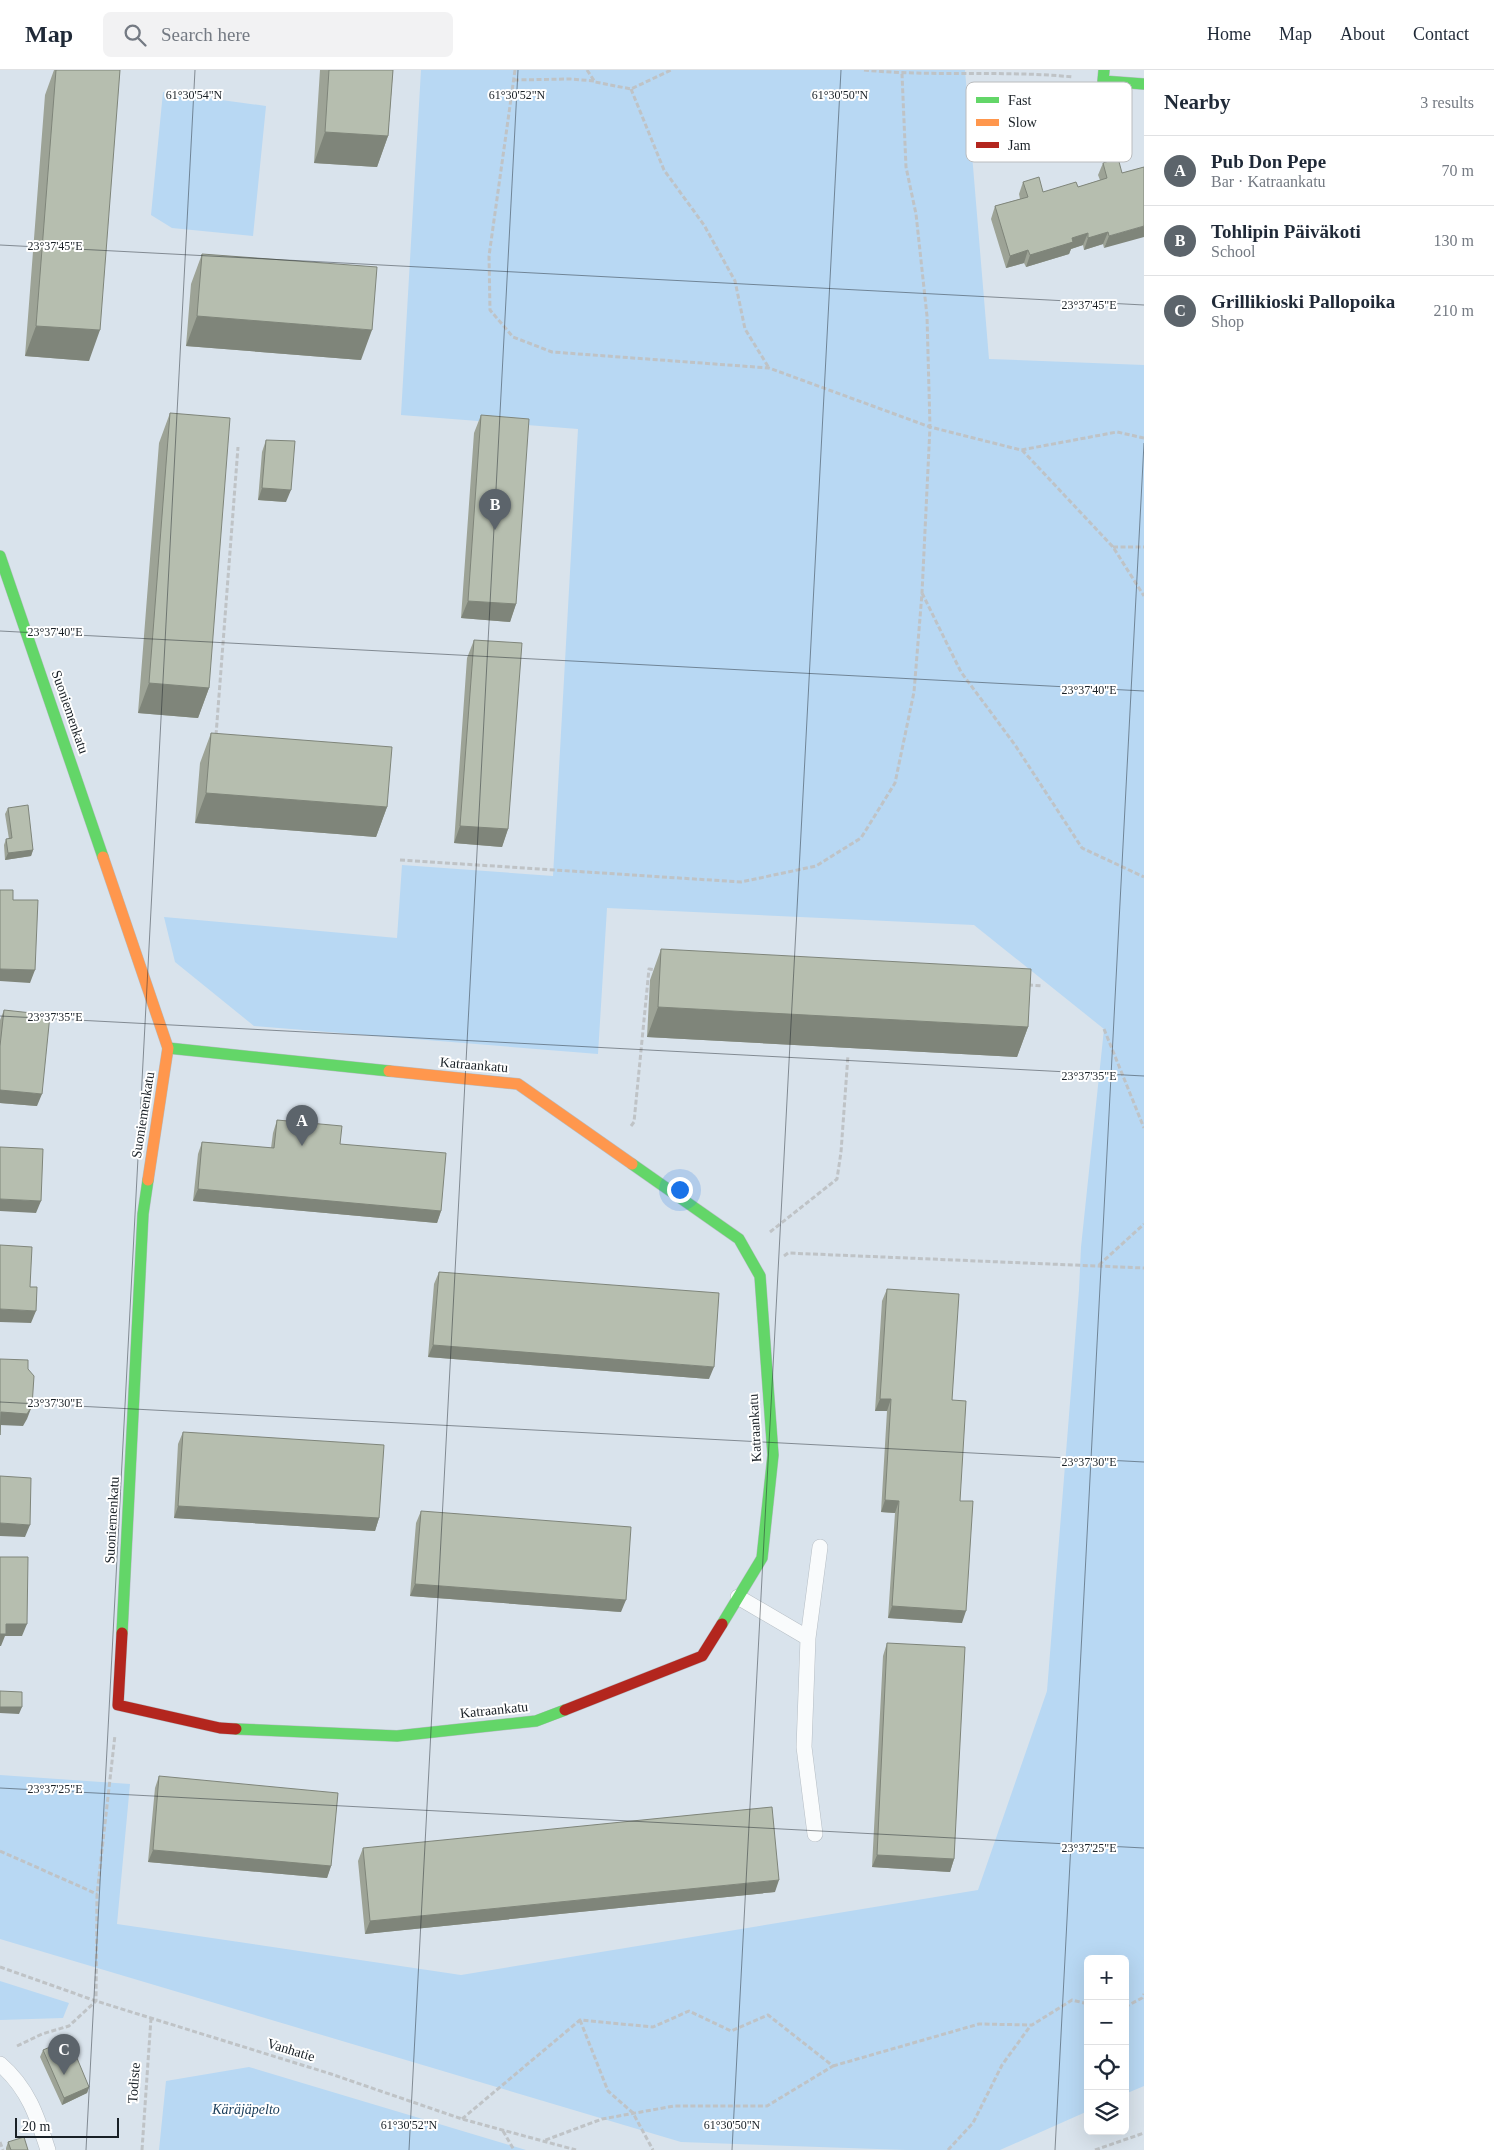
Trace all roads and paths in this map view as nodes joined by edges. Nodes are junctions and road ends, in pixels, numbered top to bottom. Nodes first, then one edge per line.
1 (515, 70) edge
2 (587, 70) edge
3 (671, 70) edge
4 (864, 70) edge
5 (902, 74) junction
6 (1104, 76) edge
7 (514, 80) junction
8 (595, 82) junction
9 (1144, 84) edge
10 (631, 89) junction
11 (769, 368) junction
12 (930, 427) junction
13 (1144, 438) edge
14 (238, 448) dead end
15 (1021, 450) junction
16 (1113, 547) junction
17 (1144, 547) edge
18 (0, 556) edge
19 (922, 593) junction
20 (1144, 596) edge
21 (216, 741) edge
22 (400, 860) dead end
23 (1144, 877) edge
24 (658, 970) edge
25 (1023, 985) edge
26 (1043, 986) dead end
27 (1104, 1029) dead end
28 (168, 1048) junction
29 (848, 1056) edge
30 (1144, 1128) edge
31 (616, 1153) junction
32 (1144, 1224) edge
33 (747, 1252) junction
34 (1098, 1265) junction
35 (1144, 1268) edge
36 (760, 1276) junction
37 (820, 1547) dead end
38 (738, 1597) junction
39 (808, 1638) junction
40 (118, 1705) junction
41 (815, 1834) dead end
42 (0, 1851) edge
43 (97, 1894) junction
44 (0, 1968) edge
45 (1144, 1994) edge
46 (96, 2001) junction
47 (1084, 2003) edge
48 (1129, 2005) edge
49 (151, 2018) junction
50 (580, 2020) junction
51 (1032, 2025) junction
52 (10, 2051) dead end
53 (0, 2064) edge
54 (833, 2066) junction
55 (633, 2113) junction
56 (462, 2119) junction
57 (503, 2130) junction
58 (1144, 2133) edge
59 (543, 2141) junction
60 (0, 2142) edge
61 (3, 2150) edge
62 (48, 2150) edge
63 (142, 2150) edge
64 (514, 2150) edge
65 (576, 2150) edge
66 (653, 2150) edge
67 (948, 2150) edge
68 (1095, 2150) edge

1 - 7 path
2 - 8 path
3 - 10 path
4 - 5 path
5 - 6 path
5 - 12 path
6 - 9 street
7 - 8 path
7 - 11 path
8 - 10 path
10 - 11 path
11 - 12 path
12 - 15 path
12 - 19 path
13 - 15 path
14 - 21 path
15 - 16 path
16 - 17 path
16 - 20 path
18 - 28 street, Suoniemenkatu
19 - 22 path
19 - 23 path
24 - 31 path
25 - 26 path
27 - 30 path
28 - 31 street, Katraankatu
28 - 40 street, Suoniemenkatu
29 - 33 path
31 - 33 street, Katraankatu
32 - 34 path
33 - 36 street, Katraankatu
34 - 35 path
34 - 36 path
36 - 38 street, Katraankatu
37 - 39 lane
38 - 39 lane
38 - 40 street, Katraankatu
39 - 41 lane
40 - 43 path
42 - 43 path
43 - 46 path
44 - 46 path, Vanhatie
45 - 48 path
46 - 49 path, Vanhatie
46 - 52 path
47 - 51 path
49 - 56 path, Vanhatie
49 - 63 path, Todiste
50 - 54 path
50 - 55 path
50 - 56 path
51 - 54 path
51 - 67 path
53 - 62 lane
54 - 55 path
55 - 59 path
55 - 66 path
56 - 57 path, Vanhatie
57 - 59 path, Vanhatie
57 - 64 path
58 - 68 path
59 - 65 path, Vanhatie
60 - 61 path

